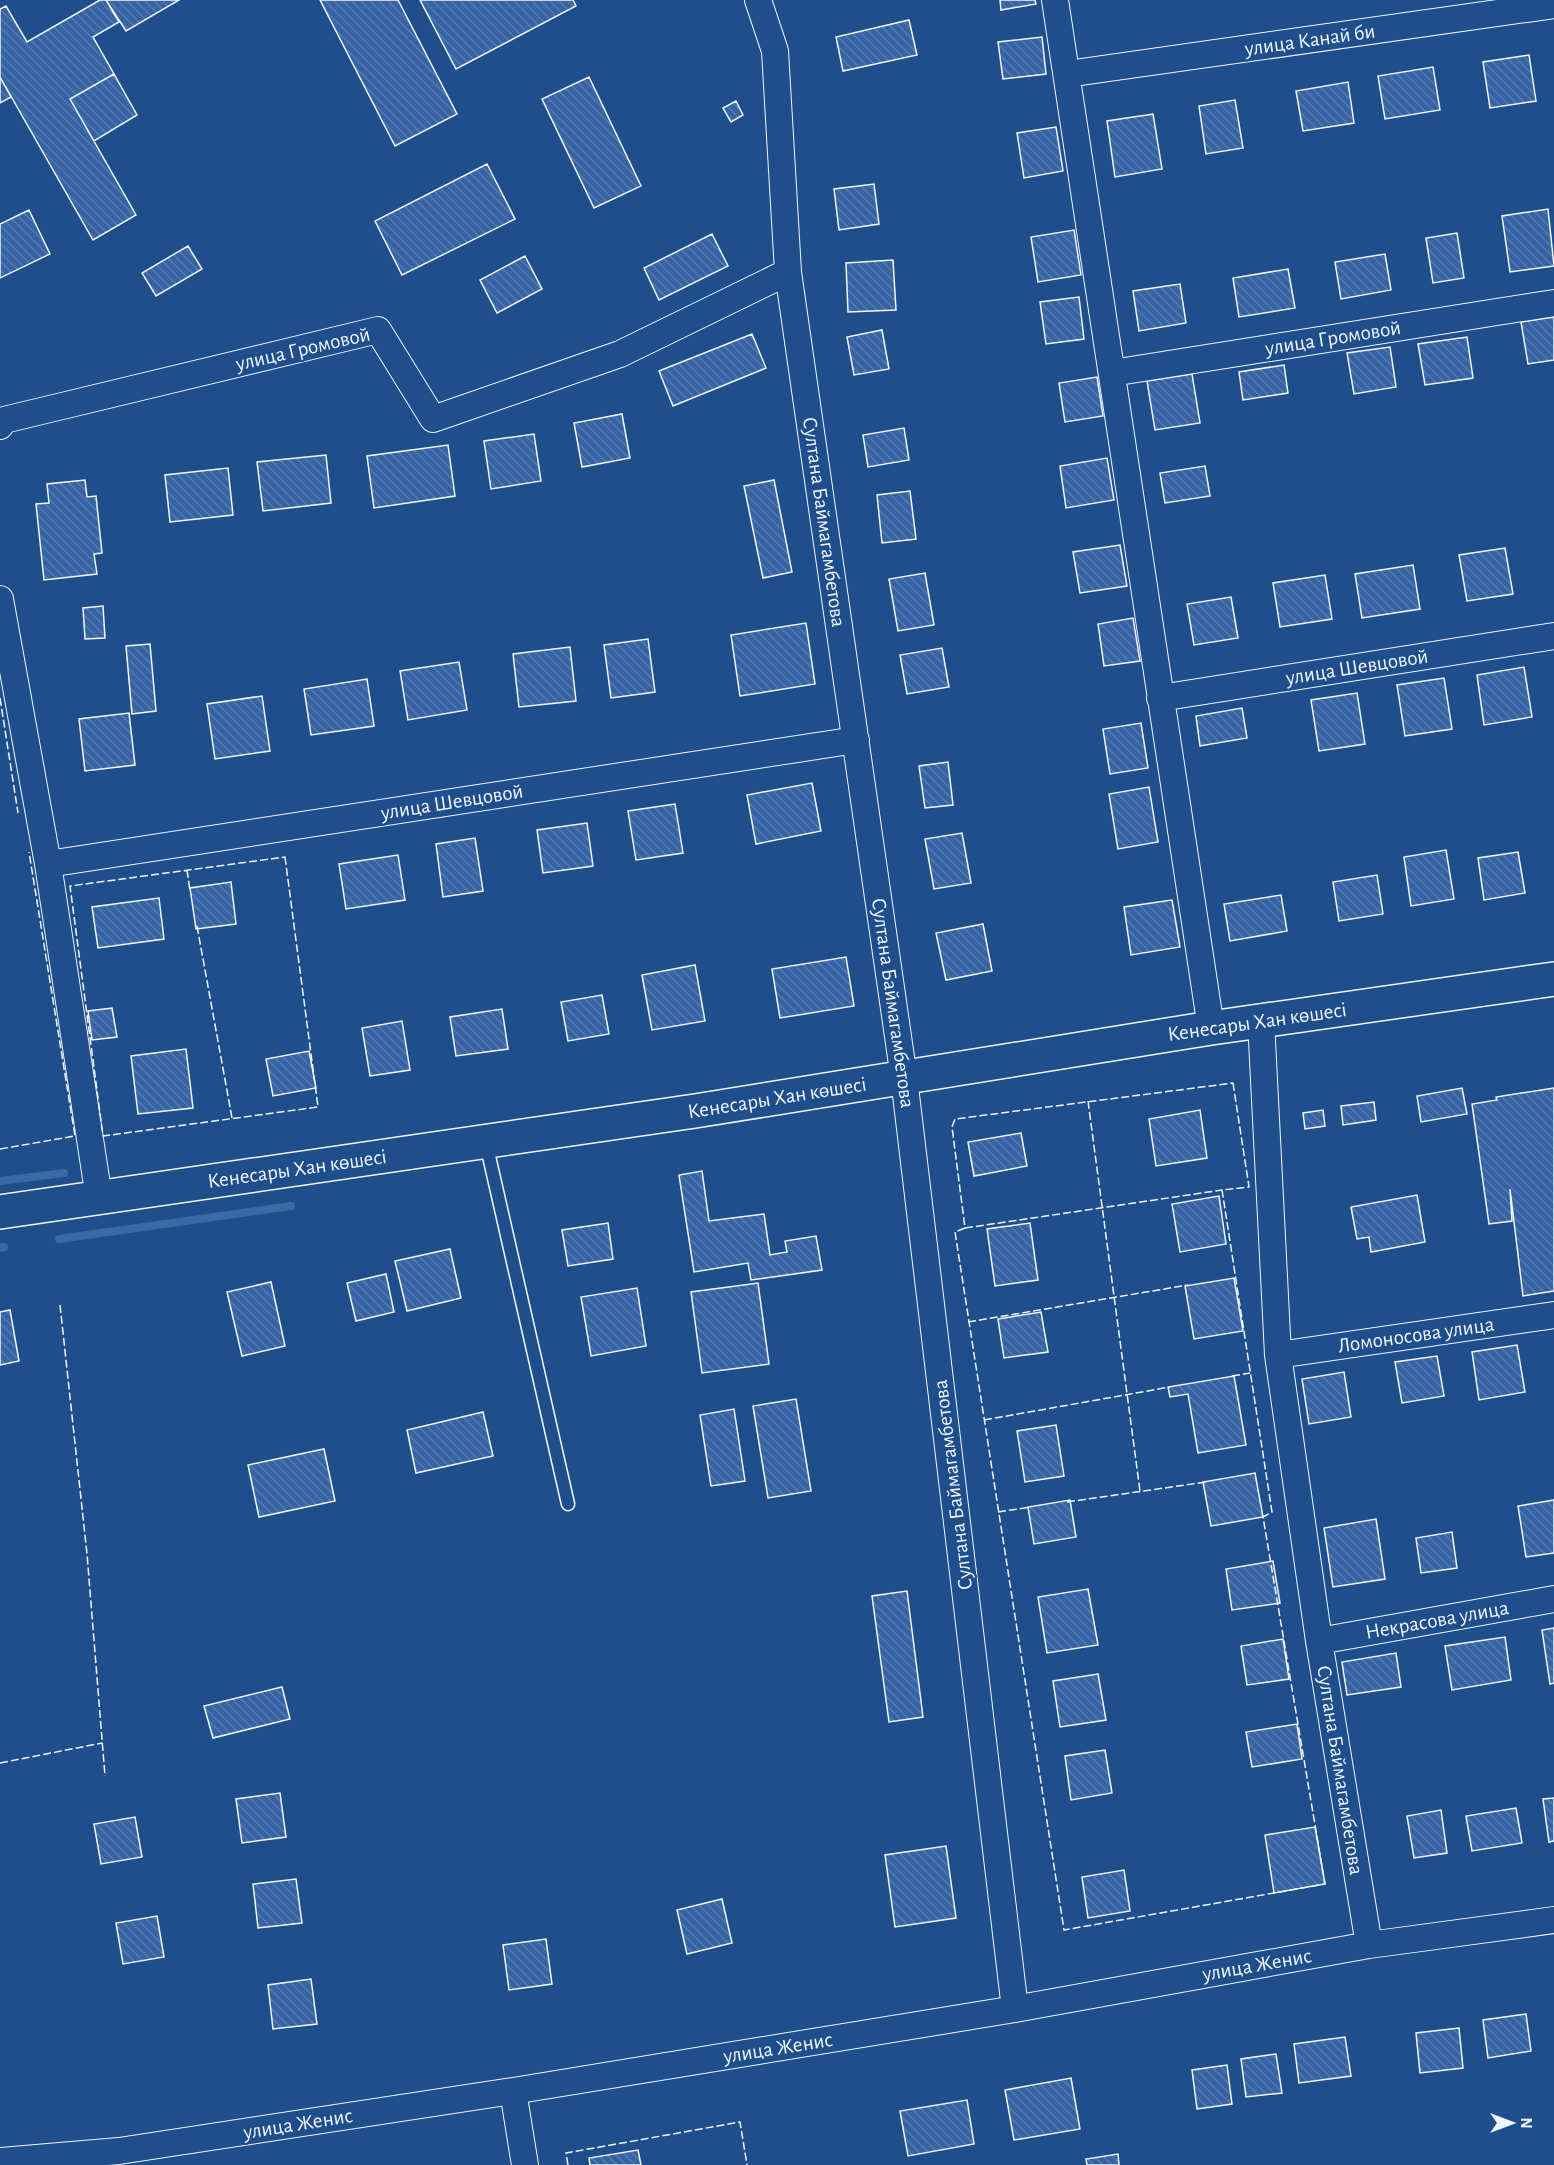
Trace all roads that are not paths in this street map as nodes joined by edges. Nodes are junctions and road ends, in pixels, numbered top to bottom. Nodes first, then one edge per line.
1 (758, 0) edge
2 (1055, 0) edge
3 (1554, 5) edge
4 (1066, 74) junction
5 (788, 272) junction
6 (1554, 303) edge
7 (1112, 374) junction
8 (0, 426) edge
9 (0, 599) edge
10 (1554, 636) edge
11 (1160, 698) junction
12 (856, 740) junction
13 (48, 864) junction
14 (1554, 979) edge
15 (1261, 1021) junction
16 (1211, 1028) junction
17 (904, 1078) junction
18 (486, 1142) junction
19 (99, 1198) junction
20 (0, 1212) edge
21 (1554, 1315) edge
22 (1278, 1355) junction
23 (568, 1504) dead end
24 (1554, 1599) edge
25 (1319, 1641) junction
26 (1554, 1920) edge
27 (1369, 1945) junction
28 (1015, 2009) junction
29 (513, 2091) junction
30 (120, 2158) edge
31 (0, 2161) edge
32 (525, 2165) edge

1 - 5 street, Султана Баймагамбетова
2 - 4 street
3 - 4 street, улица Канай би
4 - 7 street
5 - 8 street, улица Громовой
5 - 12 street, Султана Баймагамбетова
6 - 7 street, улица Громовой
7 - 11 street
9 - 13 street
10 - 11 street, улица Шевцовой
11 - 16 street
12 - 13 street, улица Шевцовой
12 - 17 street, Султана Баймагамбетова
13 - 19 street
14 - 15 main road, Кенесары Хан көшесі
15 - 16 main road, Кенесары Хан көшесі
15 - 22 street, Султана Баймагамбетова
16 - 17 main road, Кенесары Хан көшесі
17 - 18 main road, Кенесары Хан көшесі
17 - 28 street, Султана Баймагамбетова
18 - 19 main road, Кенесары Хан көшесі
18 - 23 lane
19 - 20 main road, Кенесары Хан көшесі
21 - 22 street, Ломоносова улица
22 - 25 street, Султана Баймагамбетова
24 - 25 street, Некрасова улица
25 - 27 street, Султана Баймагамбетова
26 - 27 street, улица Женис
27 - 28 street, улица Женис
28 - 29 street, улица Женис
29 - 30 street, улица Женис
29 - 32 street
30 - 31 street, улица Женис

